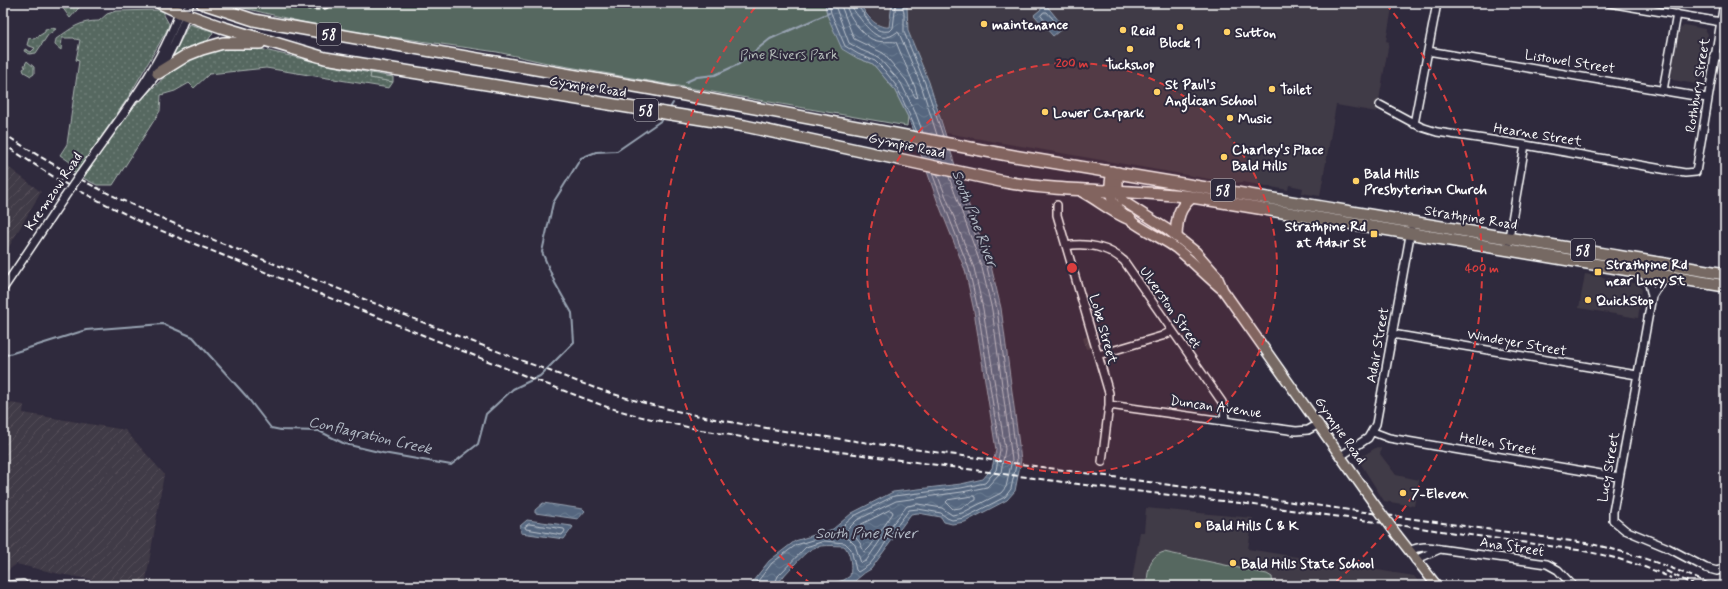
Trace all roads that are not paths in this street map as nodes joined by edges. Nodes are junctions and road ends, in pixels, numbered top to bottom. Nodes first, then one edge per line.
1 (160, 3) edge
2 (190, 3) edge
3 (202, 3) edge
4 (1437, 3) edge
5 (1609, 3) edge
6 (1724, 3) edge
7 (182, 10) edge
8 (1677, 14) junction
9 (1720, 22) junction
10 (270, 43) junction
11 (1428, 51) junction
12 (1714, 55) junction
13 (1725, 57) edge
14 (158, 73) junction
15 (1663, 90) junction
16 (1707, 98) junction
17 (1380, 105) dead end
18 (126, 109) junction
19 (1414, 124) junction
20 (1525, 145) junction
21 (1115, 172) junction
22 (1696, 172) joint
23 (1080, 190) junction
24 (1114, 191) junction
25 (1192, 197) junction
26 (1057, 205) dead end
27 (1130, 219) junction
28 (1412, 228) junction
29 (1176, 236) junction
30 (1508, 243) junction
31 (1066, 246) junction
32 (1643, 272) junction
33 (1725, 274) edge
34 (1671, 276) junction
35 (1725, 286) edge
36 (3, 289) edge
37 (1224, 290) junction
38 (1652, 296) junction
39 (1172, 331) junction
40 (1392, 334) junction
41 (1098, 355) junction
42 (1637, 375) junction
43 (1109, 405) junction
44 (1225, 421) junction
45 (1319, 424) junction
46 (1373, 432) junction
47 (1341, 456) junction
48 (1102, 462) dead end
49 (1619, 477) junction
50 (1440, 549) junction
51 (1409, 551) junction
52 (1415, 560) junction
53 (1724, 568) edge
54 (22, 584) dead end
55 (3, 586) edge
56 (1437, 586) edge
57 (1573, 586) edge

1 - 7 highway, Gympie Road / 58
2 - 7 street, Kremzow Road
3 - 21 highway, Gympie Road / 58
4 - 11 street
5 - 8 street
6 - 9 street, Rothbury Street
7 - 10 highway, Gympie Road / 58
7 - 14 street, Kremzow Road
7 - 18 street, Kremzow Road
8 - 9 street
8 - 15 street
9 - 12 street, Rothbury Street
10 - 14 highway
10 - 23 highway, Gympie Road / 58
11 - 15 street, Listowel Street
11 - 19 street
12 - 13 street
12 - 16 street, Rothbury Street
14 - 18 street, Kremzow Road
15 - 16 street, Listowel Street
16 - 22 street, Rothbury Street
17 - 19 street, Hearne Street
18 - 36 street, Kremzow Road, bridge
19 - 20 street, Hearne Street
20 - 22 street, Hearne Street
20 - 30 street
21 - 24 main road
21 - 28 highway, Strathpine Road / 58
23 - 24 highway, Gympie Road / 58
23 - 27 highway
24 - 25 highway, Strathpine Road / 58
24 - 27 main road, Gympie Road
24 - 29 main road, Gympie Road
25 - 28 highway, Strathpine Road / 58
25 - 29 highway
26 - 31 street, Lobe Street
27 - 37 main road, Gympie Road
28 - 30 highway, Strathpine Road / 58
28 - 40 street, Adair Street
29 - 37 main road, Gympie Road
30 - 32 highway, Strathpine Road / 58
30 - 33 highway, Strathpine Road / 58
31 - 39 street, Ulverston Street
31 - 41 street, Lobe Street
32 - 34 highway, Strathpine Road / 58
32 - 38 street, Lucy Street
34 - 35 highway, Strathpine Road / 58
34 - 38 street, Lucy Street
37 - 45 main road, Gympie Road
38 - 42 street, Lucy Street
39 - 41 street
39 - 44 street, Ulverston Street
40 - 42 street, Windeyer Street
40 - 46 street, Adair Street
41 - 43 street, Lobe Street
42 - 49 street, Lucy Street
43 - 44 street, Duncan Avenue
43 - 48 street, Lobe Street
44 - 45 street, Duncan Avenue
45 - 47 main road, Gympie Road
46 - 47 street
46 - 49 street, Hellen Street
47 - 51 main road, Gympie Road, bridge
49 - 53 street, Lucy Street
50 - 51 street, Ana Street
50 - 52 street
50 - 57 street, Ana Street
51 - 52 main road, Gympie Road
52 - 56 main road, Gympie Road
54 - 55 street

